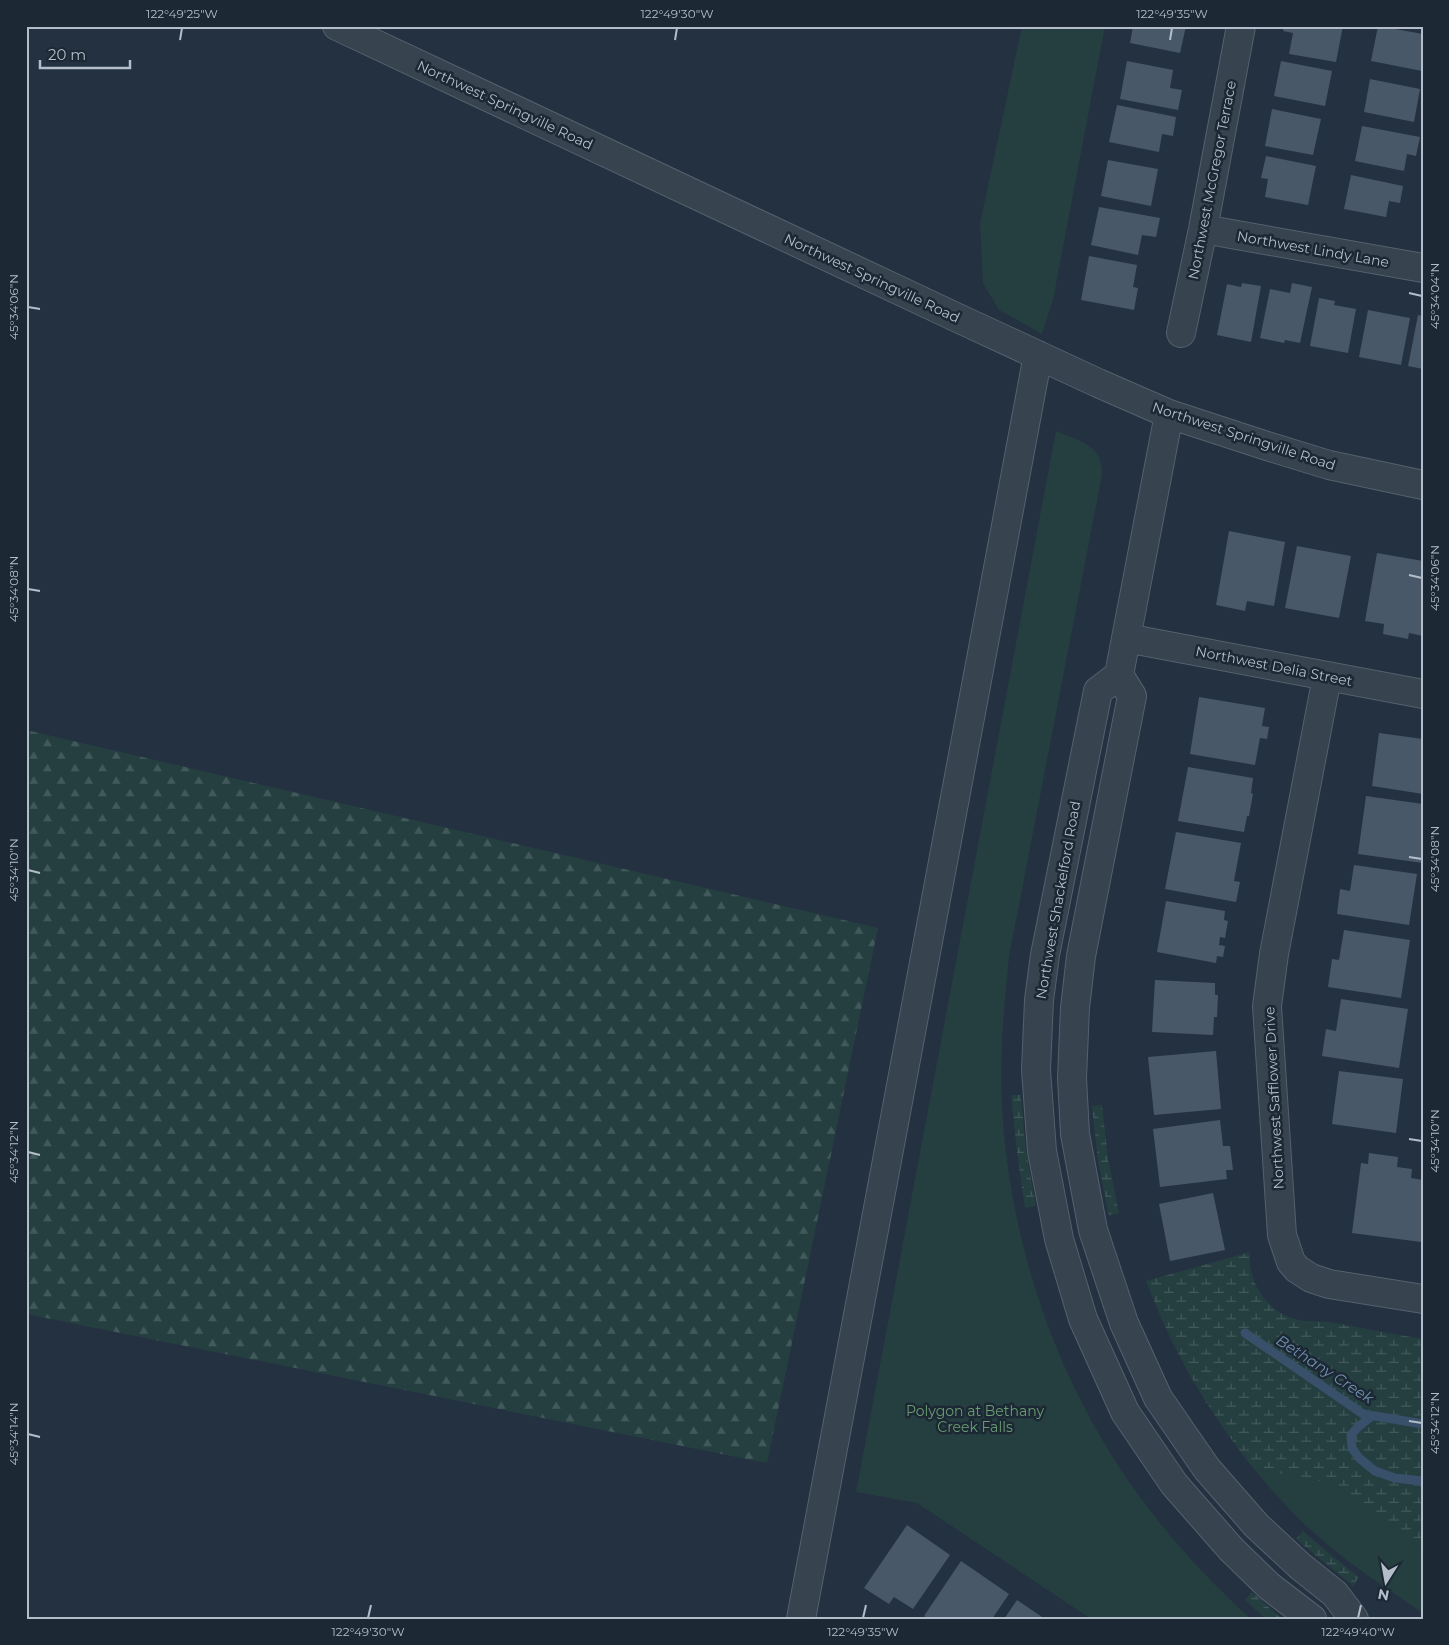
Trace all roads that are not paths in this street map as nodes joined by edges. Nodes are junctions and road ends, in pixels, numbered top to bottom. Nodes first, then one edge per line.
1 (337, 26) edge
2 (1241, 26) edge
3 (1203, 229) junction
4 (1423, 268) edge
5 (1181, 333) dead end
6 (1038, 354) junction
7 (1169, 414) junction
8 (1423, 485) edge
9 (1126, 638) junction
10 (1119, 675) junction
11 (1327, 677) junction
12 (1423, 694) edge
13 (1423, 1299) edge
14 (801, 1619) edge
15 (1312, 1619) edge
16 (1354, 1619) edge

1 - 6 street, Northwest Springville Road
2 - 3 street, Northwest McGregor Terrace
3 - 4 street, Northwest Lindy Lane
3 - 5 street, Northwest McGregor Terrace
6 - 7 street, Northwest Springville Road
6 - 14 street
7 - 8 street, Northwest Springville Road
7 - 9 street
9 - 10 street
9 - 11 street, Northwest Delia Street
10 - 15 street, Northwest Shackelford Road
10 - 16 street
11 - 12 street, Northwest Delia Street
11 - 13 street, Northwest Safflower Drive

